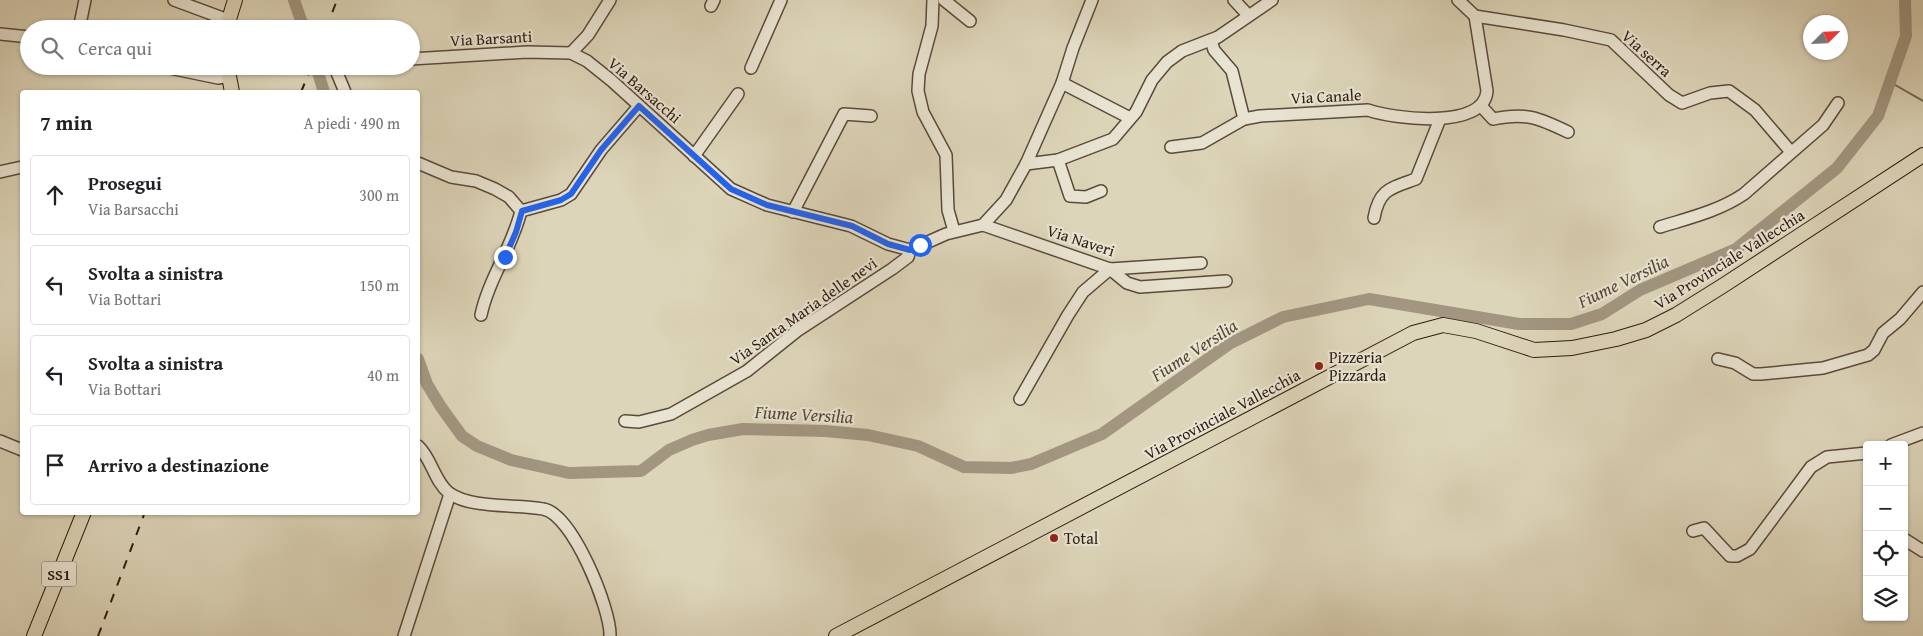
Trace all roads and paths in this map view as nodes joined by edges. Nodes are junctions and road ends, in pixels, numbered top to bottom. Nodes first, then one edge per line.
1 (85, 0) edge
2 (174, 0) edge
3 (235, 0) edge
4 (610, 0) edge
5 (781, 0) edge
6 (933, 0) edge
7 (944, 0) edge
8 (1092, 0) edge
9 (1234, 0) edge
10 (1272, 0) edge
11 (1458, 0) edge
12 (1248, 15) junction
13 (1475, 16) junction
14 (82, 20) edge
15 (218, 20) edge
16 (228, 20) edge
17 (970, 22) dead end
18 (0, 34) edge
19 (20, 36) edge
20 (1211, 40) junction
21 (571, 53) junction
22 (420, 58) edge
23 (751, 68) dead end
24 (204, 75) edge
25 (222, 75) edge
26 (229, 75) edge
27 (338, 75) edge
28 (1062, 83) junction
29 (232, 90) edge
30 (344, 90) edge
31 (738, 94) dead end
32 (1838, 103) dead end
33 (639, 106) junction
34 (1481, 106) junction
35 (871, 116) dead end
36 (1130, 118) junction
37 (1244, 119) junction
38 (1440, 119) junction
39 (1568, 132) dead end
40 (1171, 147) dead end
41 (1791, 152) junction
42 (1923, 155) edge
43 (694, 156) junction
44 (1058, 160) junction
45 (420, 164) edge
46 (1026, 164) junction
47 (20, 167) edge
48 (0, 172) edge
49 (1101, 190) dead end
50 (522, 211) junction
51 (793, 212) junction
52 (1374, 218) dead end
53 (983, 226) junction
54 (1660, 227) dead end
55 (954, 231) junction
56 (910, 250) junction
57 (1201, 263) dead end
58 (1110, 269) junction
59 (1226, 280) dead end
60 (1923, 292) edge
61 (481, 315) dead end
62 (1718, 359) dead end
63 (1020, 399) dead end
64 (625, 421) dead end
65 (1923, 434) edge
66 (0, 441) edge
67 (1902, 441) edge
68 (420, 448) edge
69 (20, 449) edge
70 (1863, 453) edge
71 (450, 494) junction
72 (83, 515) edge
73 (1693, 531) dead end
74 (1908, 542) edge
75 (1923, 551) edge
76 (34, 636) edge
77 (404, 636) edge
78 (610, 636) edge
79 (836, 636) edge

1 - 14 street
2 - 15 street
3 - 16 main road
4 - 21 street
5 - 23 street
6 - 55 street
7 - 17 street
8 - 28 street
9 - 12 street
10 - 12 street
11 - 13 street
12 - 20 street
13 - 34 street
13 - 41 street, Via serra
18 - 19 street
20 - 36 street
20 - 37 street
21 - 22 street, Via Barsanti
21 - 33 street, Via Barsacchi
24 - 25 street
26 - 29 main road
27 - 30 street
28 - 36 street
28 - 46 street
31 - 43 street
32 - 41 street
33 - 43 street, Via Barsacchi
33 - 50 street
34 - 38 street, Via Canale
34 - 39 street
35 - 51 street
36 - 44 street
37 - 38 street, Via Canale
37 - 40 street, Via Canale
38 - 52 street
41 - 54 street
42 - 79 main road, Via Provinciale Vallecchia
43 - 51 street, Via Barsacchi
44 - 46 street
44 - 49 street
45 - 50 street
46 - 53 street
47 - 48 street
50 - 61 street
51 - 56 street, Via Barsacchi
53 - 55 street, Via Santa Maria delle nevi
53 - 58 street, Via Naveri
55 - 56 street, Via Santa Maria delle nevi
56 - 64 street, Via Santa Maria delle nevi
57 - 58 street, Via Naveri
58 - 59 street
58 - 63 street
60 - 62 street
65 - 67 street
66 - 69 street
68 - 71 street
70 - 73 street
71 - 77 street
71 - 78 street
72 - 76 main road, SS1
74 - 75 street

